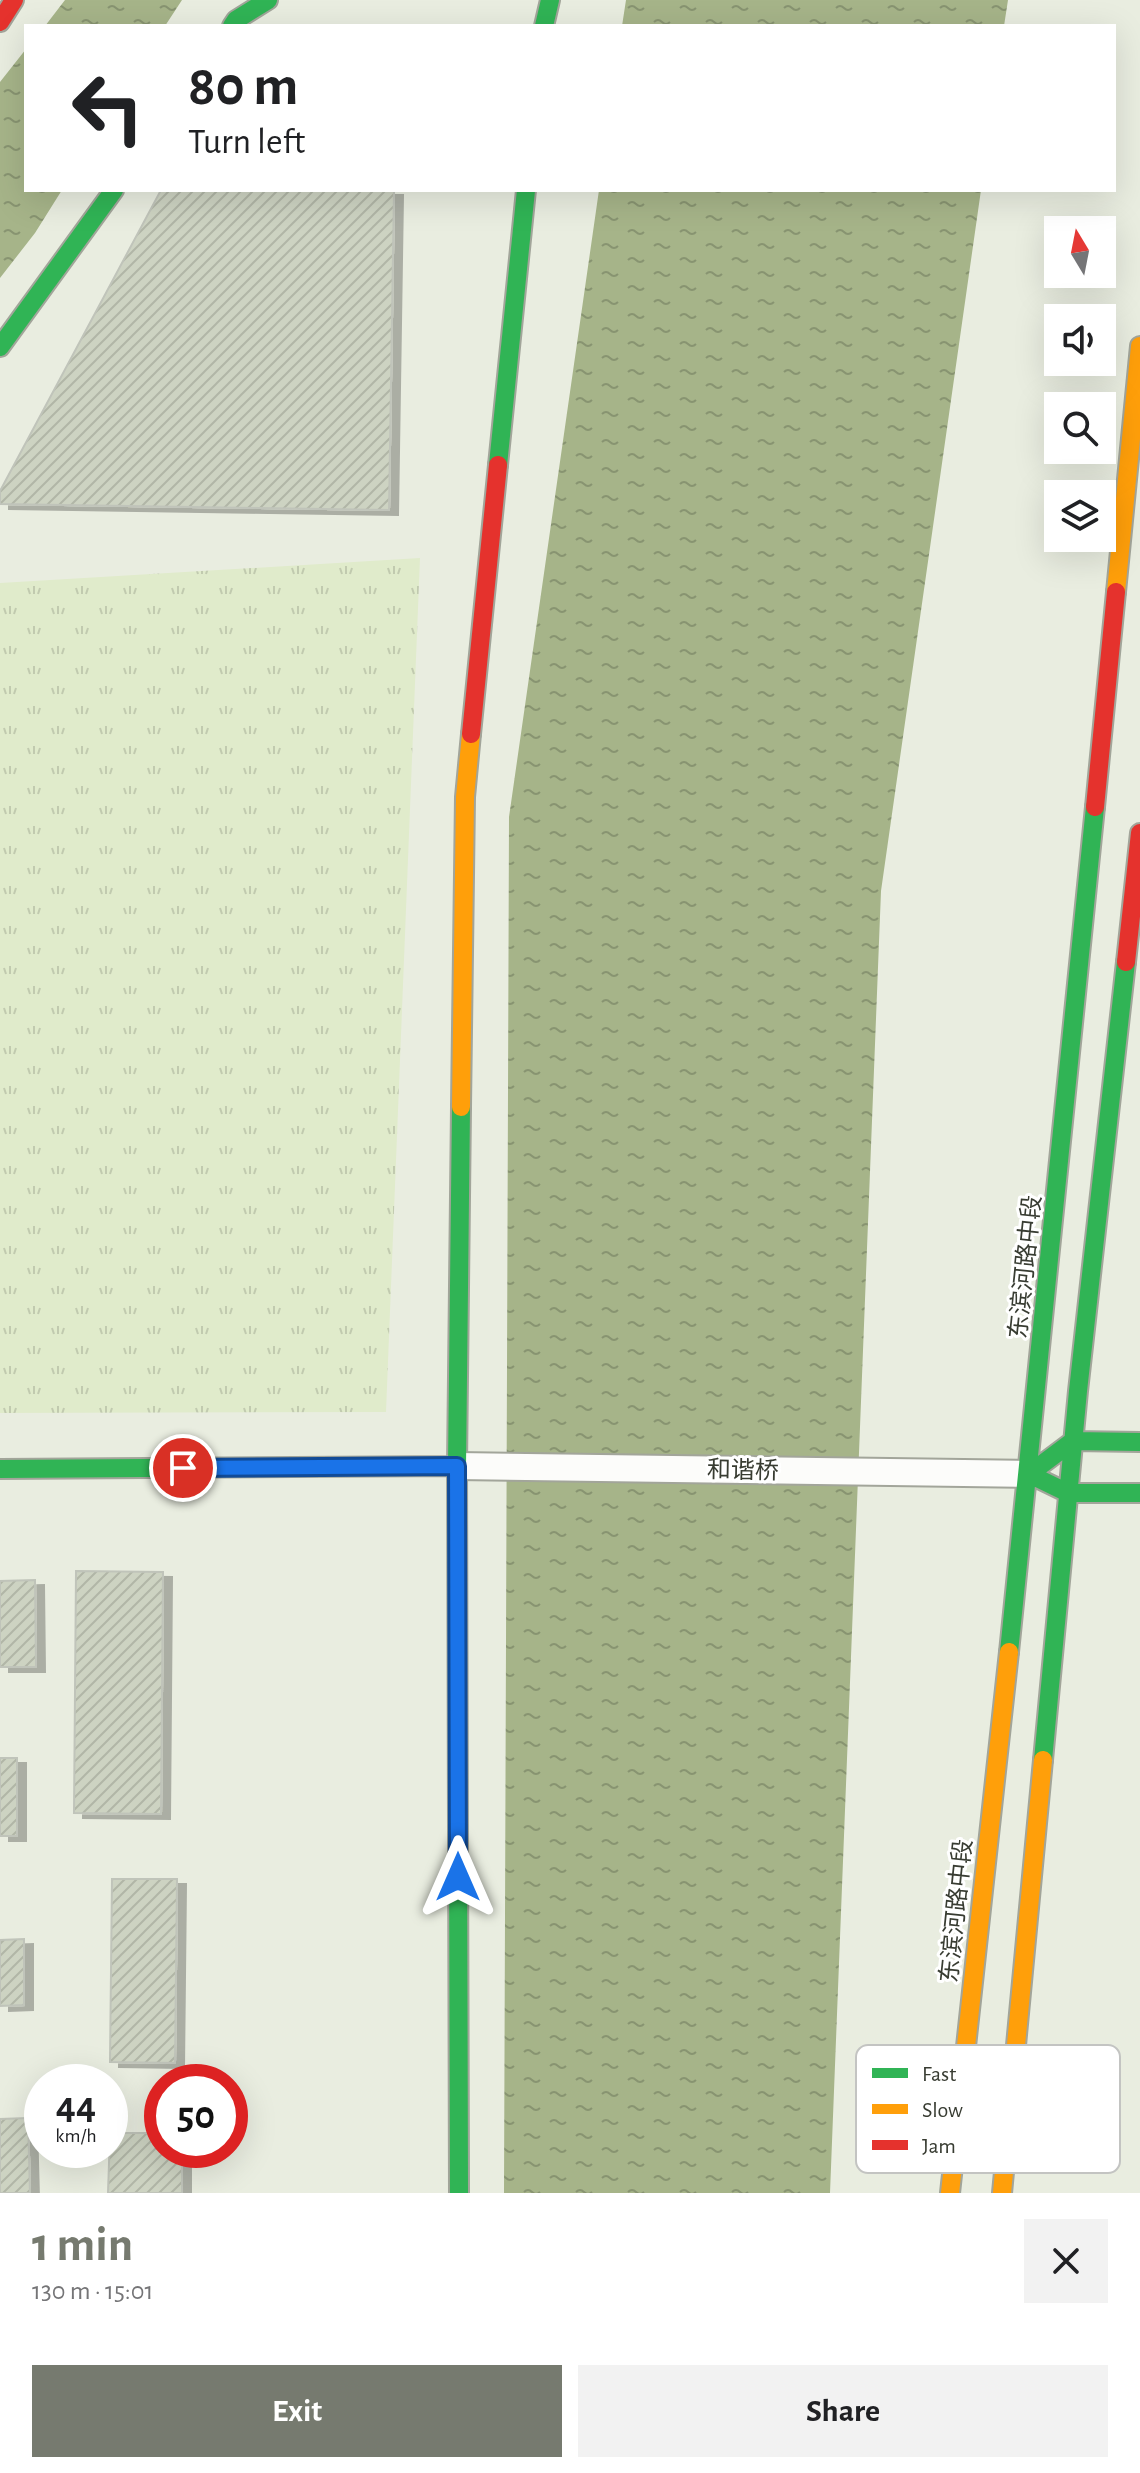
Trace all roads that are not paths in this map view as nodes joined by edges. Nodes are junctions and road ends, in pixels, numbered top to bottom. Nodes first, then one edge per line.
1 (14, 0) edge
2 (268, 0) edge
3 (550, 0) edge
4 (0, 22) edge
5 (233, 24) edge
6 (544, 24) edge
7 (113, 192) edge
8 (526, 192) edge
9 (1140, 346) edge
10 (0, 347) edge
11 (1140, 833) edge
12 (1073, 1441) junction
13 (1140, 1442) edge
14 (457, 1466) junction
15 (0, 1469) edge
16 (1029, 1474) junction
17 (1068, 1493) junction
18 (1140, 1493) edge
19 (966, 2045) edge
20 (1016, 2045) edge
21 (952, 2173) edge
22 (1004, 2173) edge
23 (459, 2193) edge
24 (950, 2193) edge
25 (1002, 2193) edge

1 - 4 main road
2 - 5 main road
3 - 6 main road
7 - 10 main road
8 - 14 main road
9 - 16 main road, 东滨河路中段
11 - 12 main road
12 - 13 main road
12 - 16 main road
12 - 17 main road
14 - 15 main road
14 - 16 street, 和谐桥
14 - 23 main road
16 - 17 main road
16 - 19 main road, 东滨河路中段
17 - 18 main road
17 - 20 main road
21 - 24 main road, 东滨河路中段
22 - 25 main road

